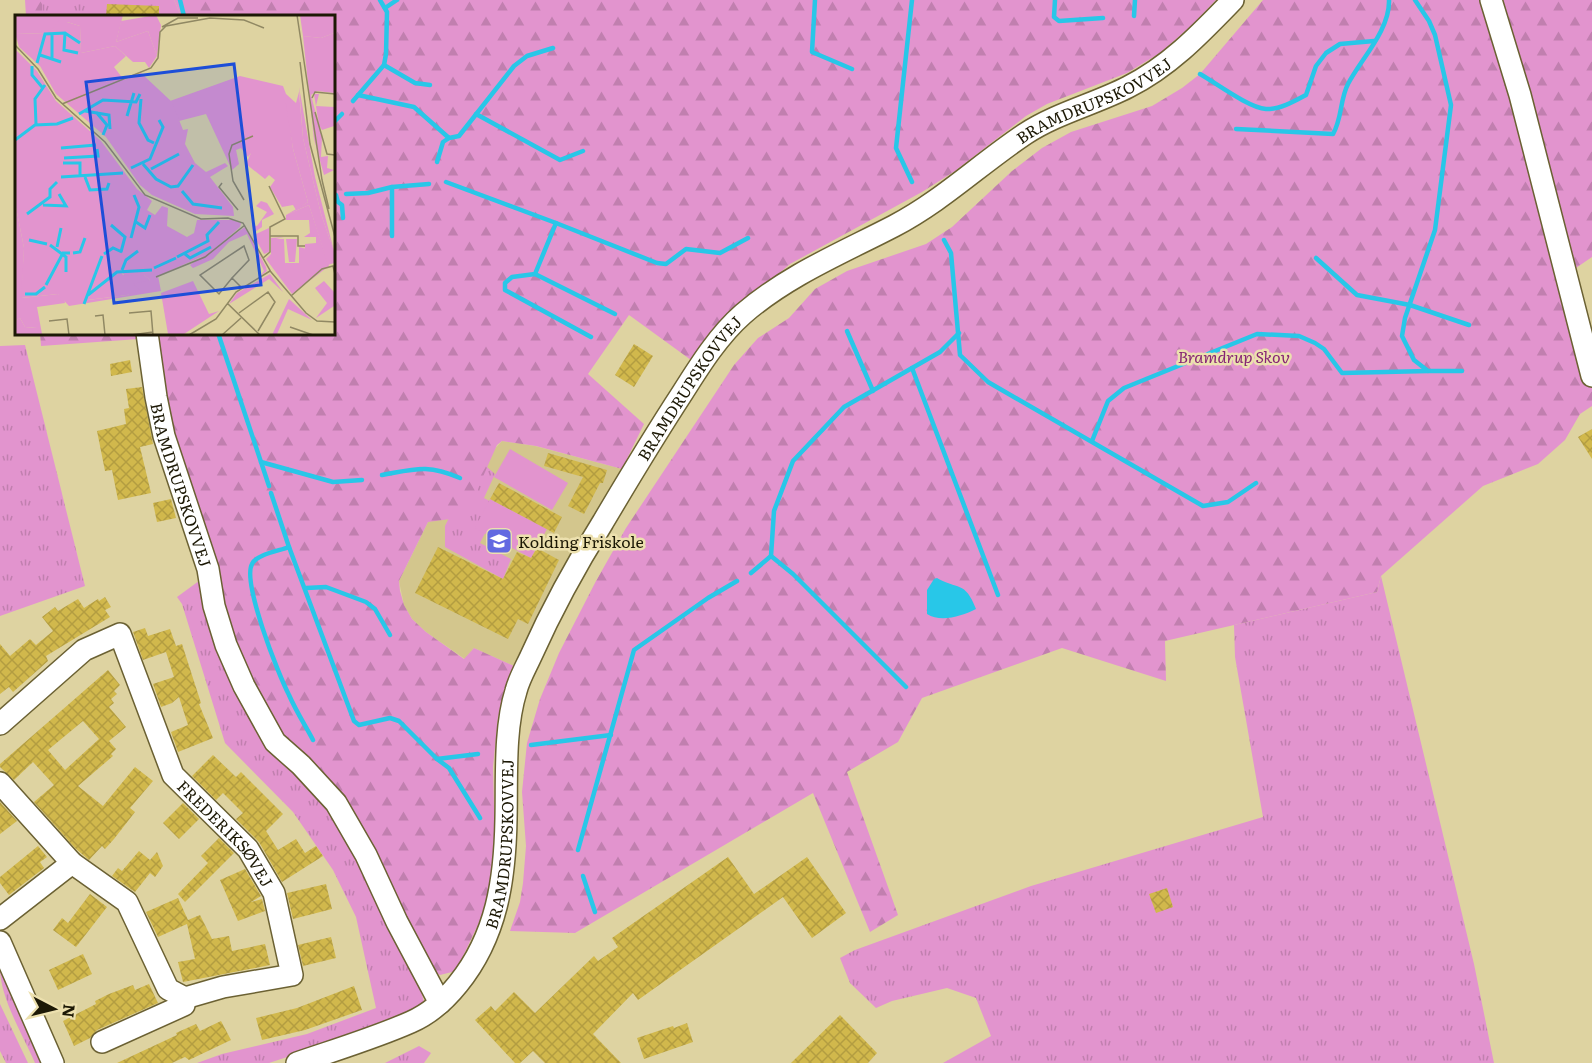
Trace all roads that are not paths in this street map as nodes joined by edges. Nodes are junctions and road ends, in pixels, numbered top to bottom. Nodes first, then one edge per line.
1 (1233, 0) edge
2 (1491, 0) edge
3 (147, 334) edge
4 (1592, 376) edge
5 (0, 724) edge
6 (0, 783) edge
7 (72, 863) junction
8 (0, 919) edge
9 (0, 942) edge
10 (184, 998) junction
11 (440, 1003) junction
12 (102, 1042) dead end
13 (53, 1063) edge
14 (297, 1063) edge

1 - 11 street, BRAMDRUPSKOVVEJ
2 - 4 street
3 - 11 street, BRAMDRUPSKOVVEJ
5 - 10 street, FREDERIKSØVEJ
6 - 7 street
7 - 8 street
7 - 10 street
9 - 13 street
10 - 12 street, FREDERIKSØVEJ
11 - 14 street, BRAMDRUPSKOVVEJ

